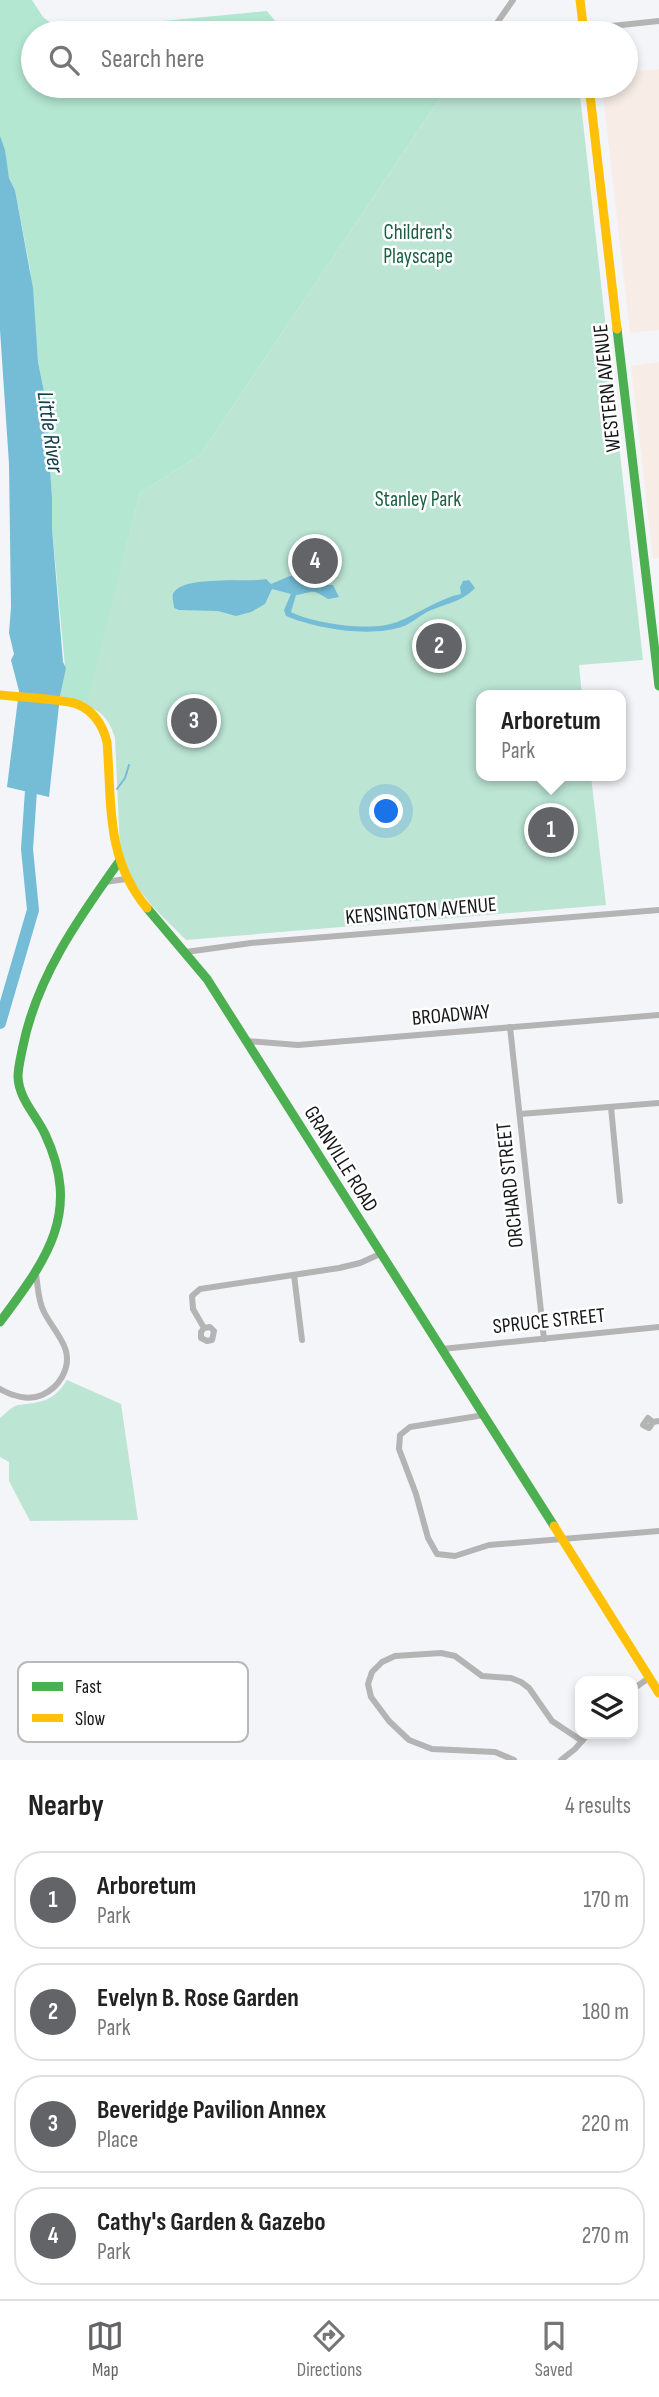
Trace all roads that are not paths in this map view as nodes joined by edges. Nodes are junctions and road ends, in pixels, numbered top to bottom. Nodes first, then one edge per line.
1 (513, 0) edge
2 (580, 0) edge
3 (498, 21) edge
4 (583, 21) edge
5 (659, 21) edge
6 (638, 24) edge
7 (590, 98) edge
8 (655, 616) edge
9 (659, 686) edge
10 (4, 695) edge
11 (118, 863) junction
12 (126, 879) junction
13 (105, 882) junction
14 (659, 910) edge
15 (186, 952) junction
16 (659, 1015) edge
17 (510, 1027) junction
18 (247, 1041) junction
19 (659, 1103) edge
20 (611, 1107) junction
21 (520, 1114) junction
22 (620, 1201) dead end
23 (380, 1254) junction
24 (36, 1274) junction
25 (294, 1275) junction
26 (0, 1322) edge
27 (659, 1327) edge
28 (204, 1328) dead end
29 (544, 1339) junction
30 (302, 1340) dead end
31 (442, 1349) junction
32 (0, 1389) edge
33 (484, 1415) junction
34 (659, 1531) edge
35 (562, 1541) junction
36 (649, 1678) junction
37 (638, 1686) edge
38 (659, 1693) edge
39 (582, 1741) joint
40 (514, 1760) edge
41 (561, 1760) edge

1 - 3 street
2 - 4 street
5 - 6 street
7 - 8 street, WESTERN AVENUE
8 - 9 street, WESTERN AVENUE
10 - 11 street, GRANVILLE ROAD
11 - 12 street, GRANVILLE ROAD
11 - 13 street
12 - 13 street
12 - 15 street, GRANVILLE ROAD
13 - 24 street
14 - 15 street, KENSINGTON AVENUE
15 - 18 street, GRANVILLE ROAD
16 - 17 street, BROADWAY
17 - 18 street, BROADWAY
17 - 21 street, ORCHARD STREET
18 - 23 street, GRANVILLE ROAD
19 - 20 street
20 - 21 street
20 - 22 street
21 - 29 street, ORCHARD STREET
23 - 25 street
23 - 31 street, GRANVILLE ROAD
24 - 26 street
24 - 32 street
25 - 28 street
25 - 30 street
27 - 29 street, SPRUCE STREET
29 - 31 street, SPRUCE STREET
31 - 33 street, GRANVILLE ROAD
33 - 35 street, GRANVILLE ROAD
33 - 35 street
34 - 35 street
35 - 36 street, GRANVILLE ROAD
36 - 37 street
36 - 38 street, GRANVILLE ROAD
39 - 40 street
39 - 41 street

